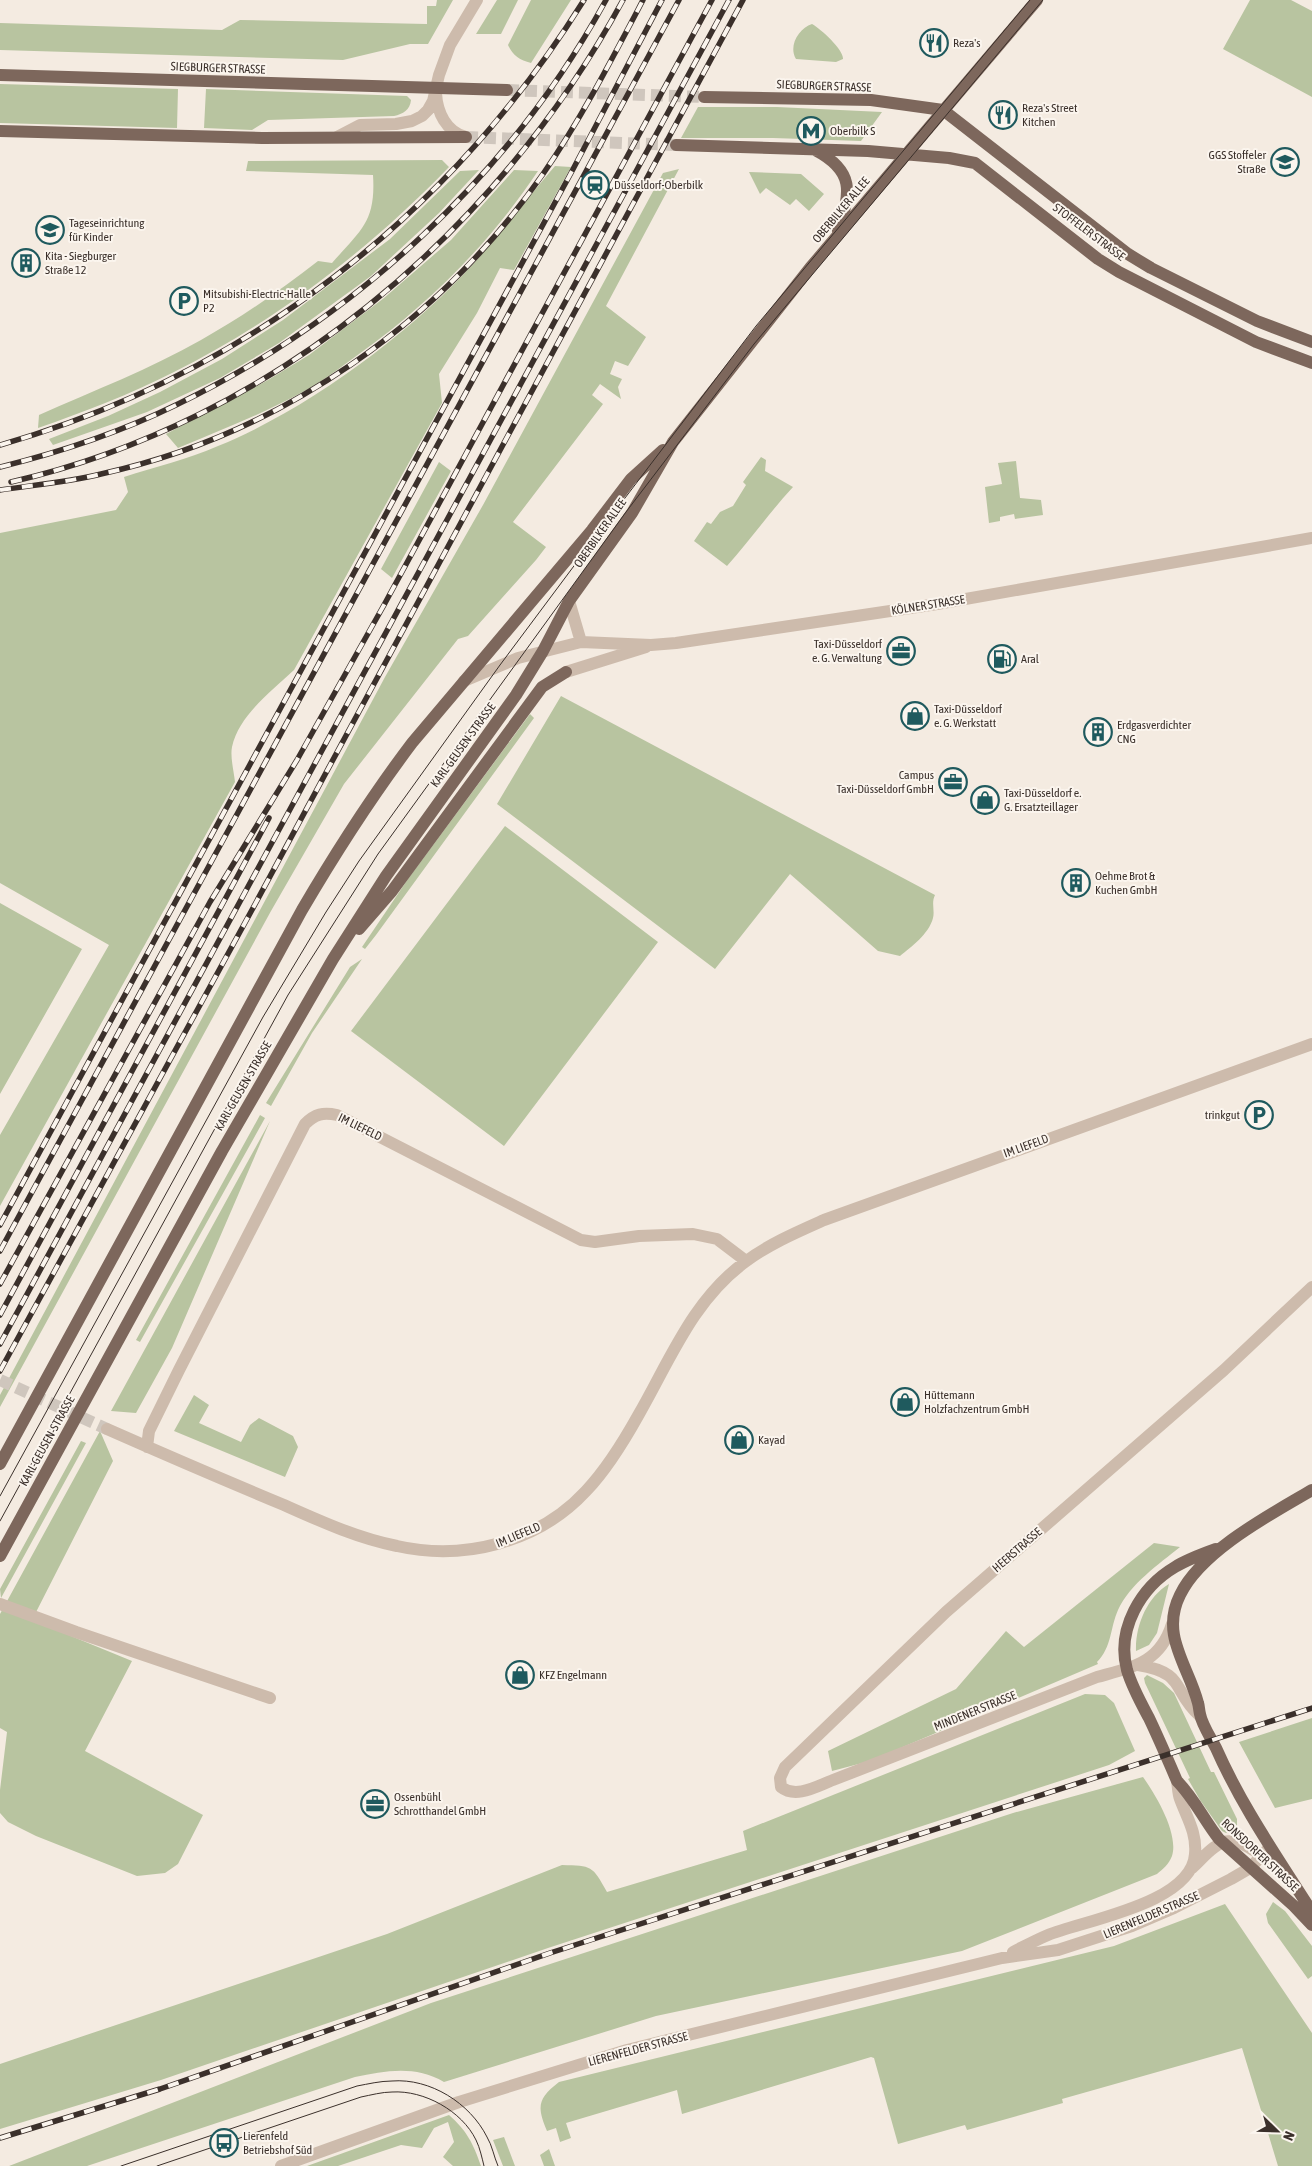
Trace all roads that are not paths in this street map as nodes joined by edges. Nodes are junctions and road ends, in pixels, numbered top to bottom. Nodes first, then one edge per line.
1 (477, 0) edge
2 (1037, 0) edge
3 (0, 75) edge
4 (436, 88) junction
5 (507, 90) tunnel mouth
6 (704, 97) tunnel mouth
7 (943, 110) junction
8 (0, 131) edge
9 (336, 137) junction
10 (466, 137) joint
11 (676, 145) tunnel mouth
12 (812, 149) junction
13 (906, 154) junction
14 (836, 237) junction
15 (1312, 342) edge
16 (1312, 363) edge
17 (673, 442) junction
18 (1312, 538) edge
19 (569, 601) junction
20 (581, 642) junction
21 (651, 646) junction
22 (543, 651) junction
23 (566, 672) joint
24 (464, 681) junction
25 (333, 959) junction
26 (1312, 1044) edge
27 (746, 1261) junction
28 (1312, 1287) edge
29 (107, 1429) tunnel mouth
30 (147, 1447) junction
31 (0, 1464) edge
32 (1312, 1490) edge
33 (1221, 1547) junction
34 (0, 1556) edge
35 (0, 1604) edge
36 (1172, 1624) junction
37 (1179, 1656) joint
38 (1132, 1667) junction
39 (270, 1698) dead end
40 (1202, 1720) junction
41 (833, 1780) joint
42 (1177, 1780) junction
43 (1224, 1842) junction
44 (1270, 1847) junction
45 (1262, 1857) junction
46 (1250, 1868) junction
47 (1191, 1869) junction
48 (1292, 1880) junction
49 (1312, 1912) edge
50 (1312, 1925) edge
51 (1002, 1958) junction
52 (281, 2166) edge

1 - 4 street
2 - 7 main road, OBERBILKER ALLEE
3 - 4 main road, SIEGBURGER STRASSE
4 - 5 main road, SIEGBURGER STRASSE
4 - 9 street
4 - 10 street
6 - 7 main road, SIEGBURGER STRASSE
7 - 13 main road, OBERBILKER ALLEE
7 - 15 main road, STOFFELER STRASSE
8 - 9 main road
9 - 10 main road
11 - 12 main road
12 - 13 main road
12 - 14 main road
13 - 14 main road, OBERBILKER ALLEE
13 - 16 main road, STOFFELER STRASSE
14 - 17 main road, OBERBILKER ALLEE
17 - 19 main road, OBERBILKER ALLEE
17 - 24 main road, OBERBILKER ALLEE
18 - 21 street, KÖLNER STRASSE
19 - 20 street
19 - 22 main road, KARL-GEUSEN-STRASSE
20 - 21 street, KÖLNER STRASSE
20 - 22 street, KÖLNER STRASSE
21 - 23 street
22 - 24 street
22 - 25 main road, KARL-GEUSEN-STRASSE
23 - 25 main road
24 - 31 main road
25 - 34 main road, KARL-GEUSEN-STRASSE
26 - 27 street, IM LIEFELD
27 - 30 street, IM LIEFELD
27 - 30 street, IM LIEFELD
28 - 41 street, HEERSTRASSE
29 - 30 street, IM LIEFELD
32 - 33 main road, MINDENER STRASSE
33 - 36 main road, MINDENER STRASSE
33 - 38 main road, MINDENER STRASSE
35 - 39 street
36 - 37 main road, MINDENER STRASSE
36 - 38 street, MINDENER STRASSE
37 - 40 main road, RONSDORFER STRASSE
38 - 40 street, MINDENER STRASSE
38 - 41 street, MINDENER STRASSE
38 - 42 main road, RONSDORFER STRASSE
40 - 44 main road, RONSDORFER STRASSE
42 - 43 main road, RONSDORFER STRASSE
42 - 47 street
43 - 45 street
43 - 46 main road, RONSDORFER STRASSE
43 - 47 street, LIERENFELDER STRASSE
44 - 45 street, LIERENFELDER STRASSE
44 - 48 main road, RONSDORFER STRASSE
45 - 46 street, LIERENFELDER STRASSE
45 - 48 street
46 - 50 main road, RONSDORFER STRASSE
46 - 51 street, LIERENFELDER STRASSE
47 - 51 street, LIERENFELDER STRASSE
48 - 49 main road, RONSDORFER STRASSE
51 - 52 street, LIERENFELDER STRASSE

